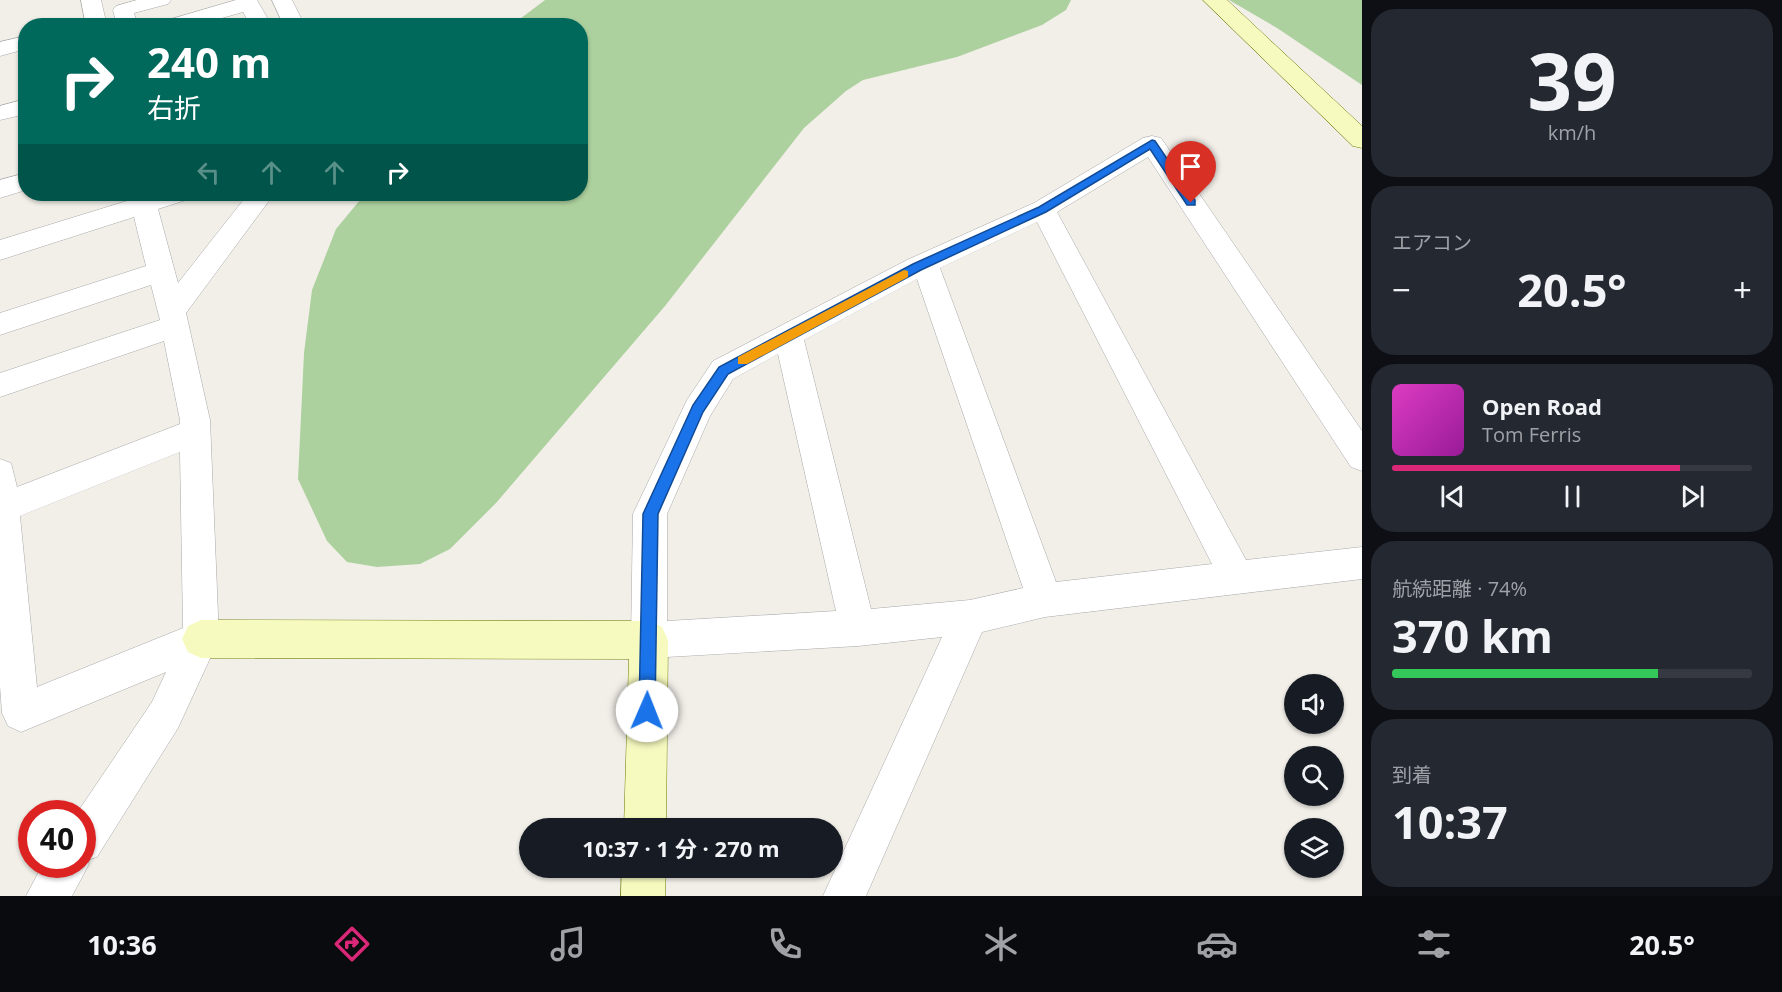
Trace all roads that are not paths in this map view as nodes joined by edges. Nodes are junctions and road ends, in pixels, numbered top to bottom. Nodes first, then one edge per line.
1 (91, 0) edge
2 (161, 0) edge
3 (282, 0) edge
4 (1214, 0) edge
5 (247, 2) edge
6 (95, 18) edge
7 (126, 18) edge
8 (194, 18) edge
9 (257, 18) edge
10 (291, 18) edge
11 (18, 44) edge
12 (0, 49) edge
13 (18, 108) edge
14 (0, 113) edge
15 (1362, 140) edge
16 (18, 183) edge
17 (0, 189) edge
18 (136, 201) edge
19 (143, 201) edge
20 (256, 201) edge
21 (1042, 210) junction
22 (0, 250) edge
23 (924, 263) junction
24 (162, 271) junction
25 (174, 319) junction
26 (0, 324) edge
27 (789, 338) junction
28 (0, 385) edge
29 (195, 432) junction
30 (1362, 457) edge
31 (0, 473) edge
32 (2, 509) edge
33 (1362, 564) edge
34 (1237, 578) junction
35 (1045, 600) junction
36 (970, 617) junction
37 (858, 628) junction
38 (201, 639) junction
39 (649, 640) junction
40 (11, 718) edge
41 (645, 818) edge
42 (96, 821) edge
43 (59, 878) edge
44 (644, 878) edge
45 (47, 896) edge
46 (643, 896) edge
47 (844, 896) edge

1 - 6 street
2 - 7 street
3 - 10 street
4 - 15 street
5 - 8 street
5 - 9 street
11 - 12 street
13 - 14 street
16 - 17 street
18 - 22 street
19 - 24 street
20 - 25 street
21 - 23 street
21 - 30 street
21 - 34 street
23 - 27 street
23 - 35 street
24 - 25 street
24 - 26 street
25 - 28 street
25 - 29 street
27 - 37 street
27 - 39 street
29 - 32 street
29 - 38 street
31 - 32 street
32 - 40 street
33 - 34 street
34 - 35 street
35 - 36 street
36 - 37 street
36 - 47 street
37 - 39 street
38 - 39 street
38 - 40 street
38 - 42 street
39 - 41 street
43 - 45 street
44 - 46 street

